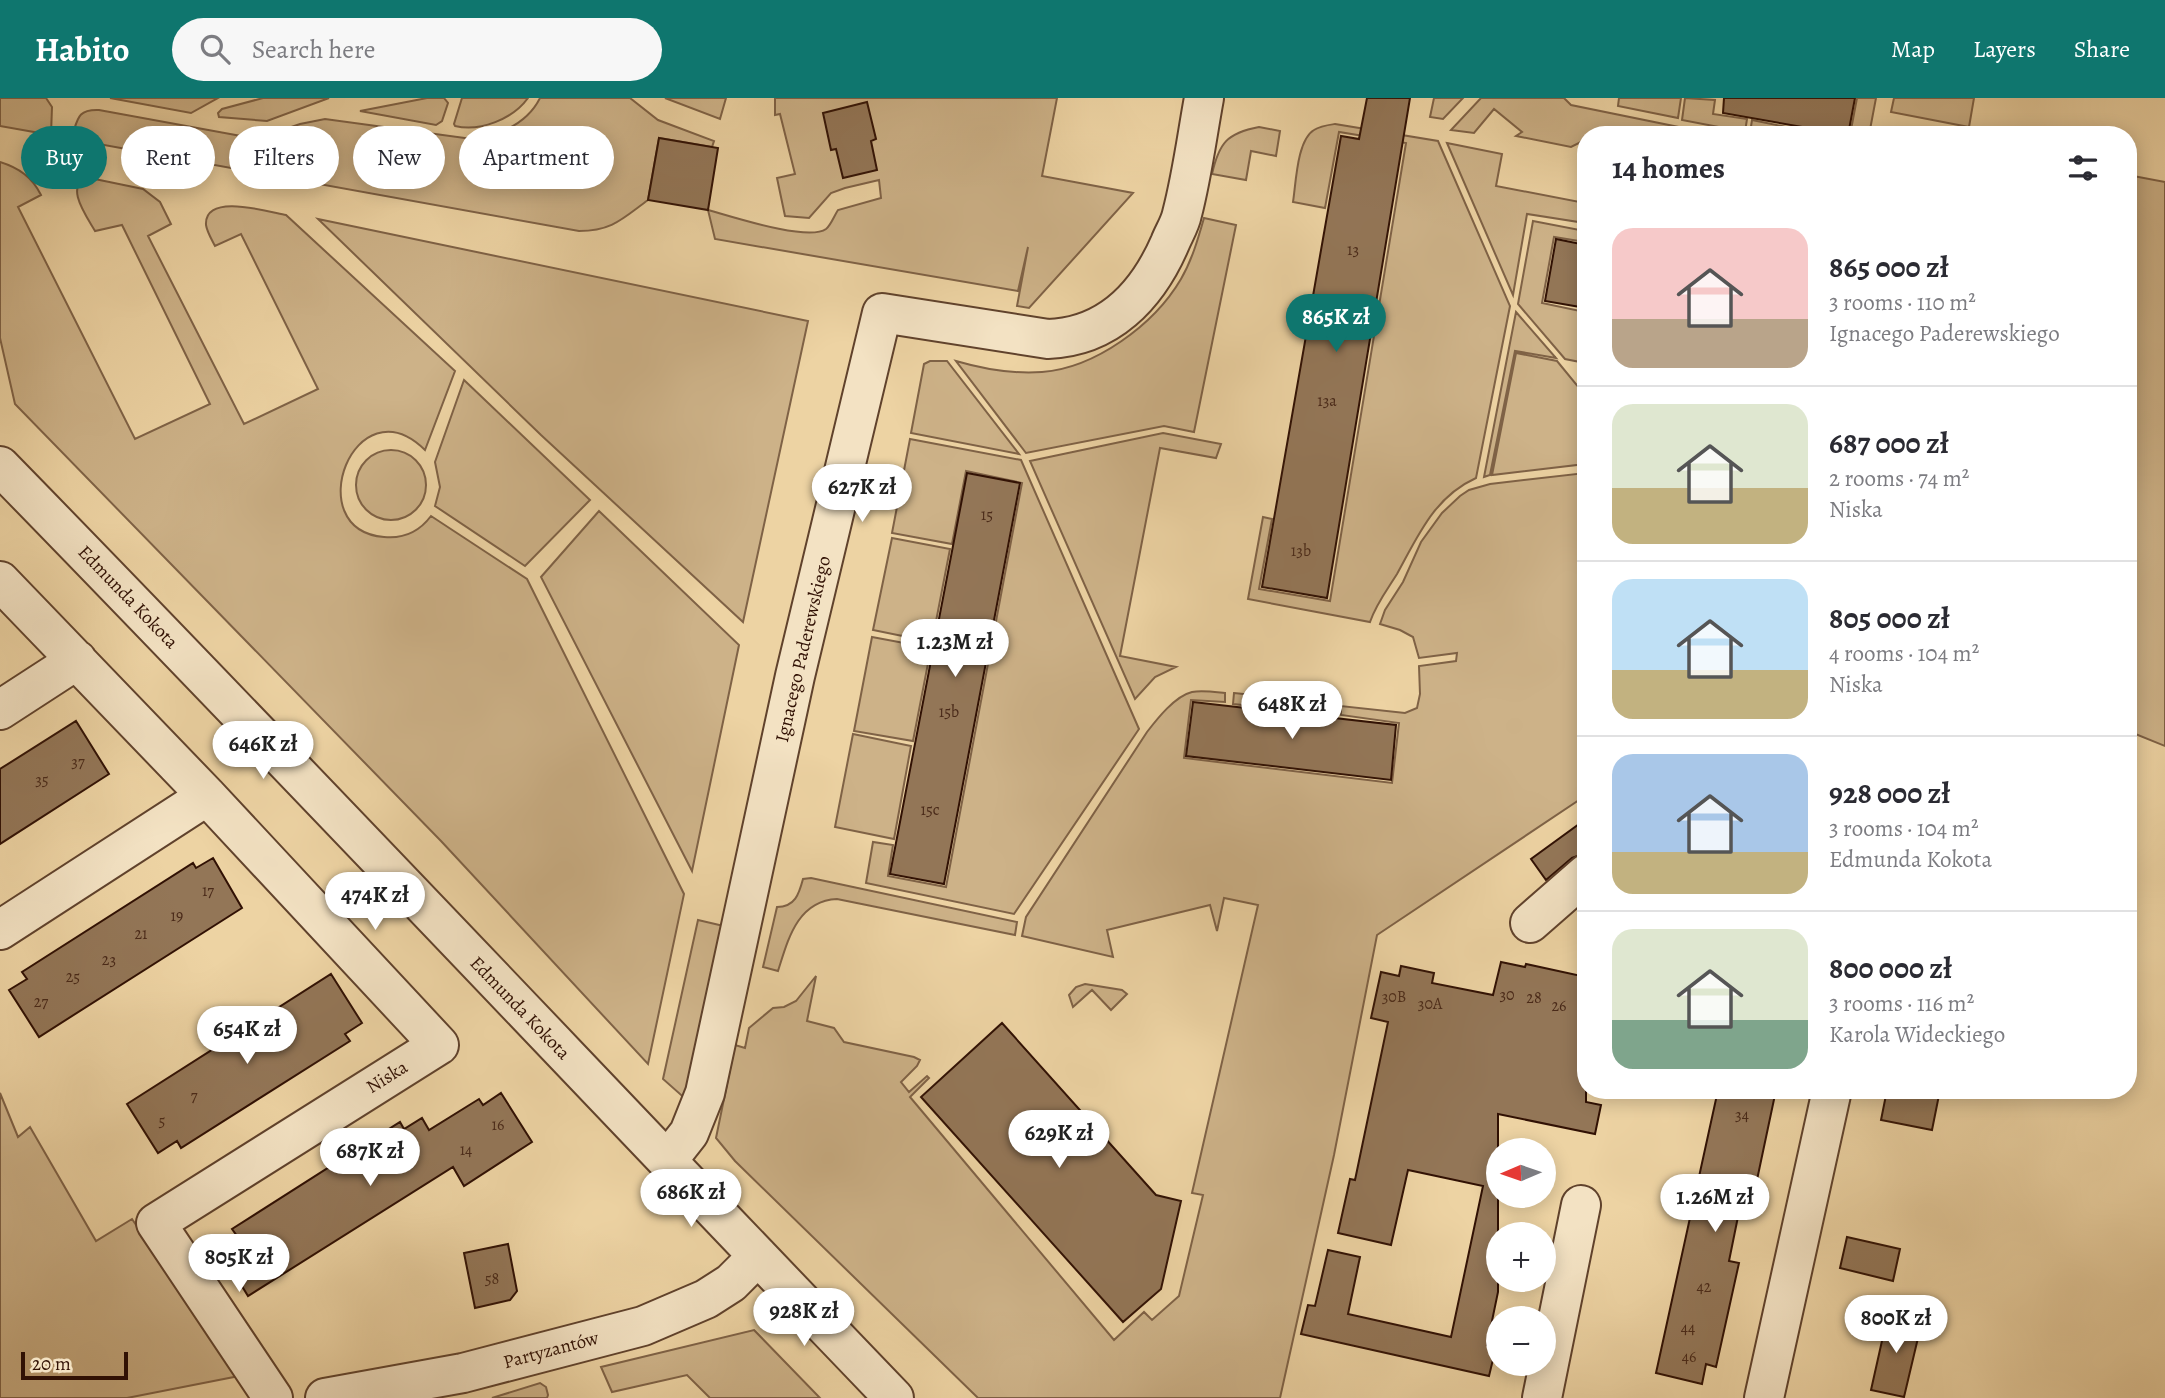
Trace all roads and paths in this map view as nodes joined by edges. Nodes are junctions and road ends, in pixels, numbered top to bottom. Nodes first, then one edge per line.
1 (1204, 98) edge
2 (0, 466) edge
3 (0, 581) edge
4 (77, 660) junction
5 (0, 710) edge
6 (207, 796) junction
7 (1577, 882) edge
8 (1530, 923) dead end
9 (0, 930) edge
10 (1830, 1099) edge
11 (667, 1161) junction
12 (1581, 1205) dead end
13 (758, 1256) junction
14 (273, 1398) edge
15 (325, 1398) edge
16 (894, 1398) edge
17 (1542, 1398) edge
18 (1764, 1398) edge

1 - 11 street, Ignacego Paderewskiego
2 - 11 street, Edmunda Kokota
3 - 4 street, Niska
4 - 5 street
4 - 6 street, Niska
6 - 9 street
6 - 14 street, Niska
7 - 8 street
10 - 18 street
11 - 13 street, Edmunda Kokota
12 - 17 street
13 - 15 street, Partyzantów
13 - 16 street, Edmunda Kokota

